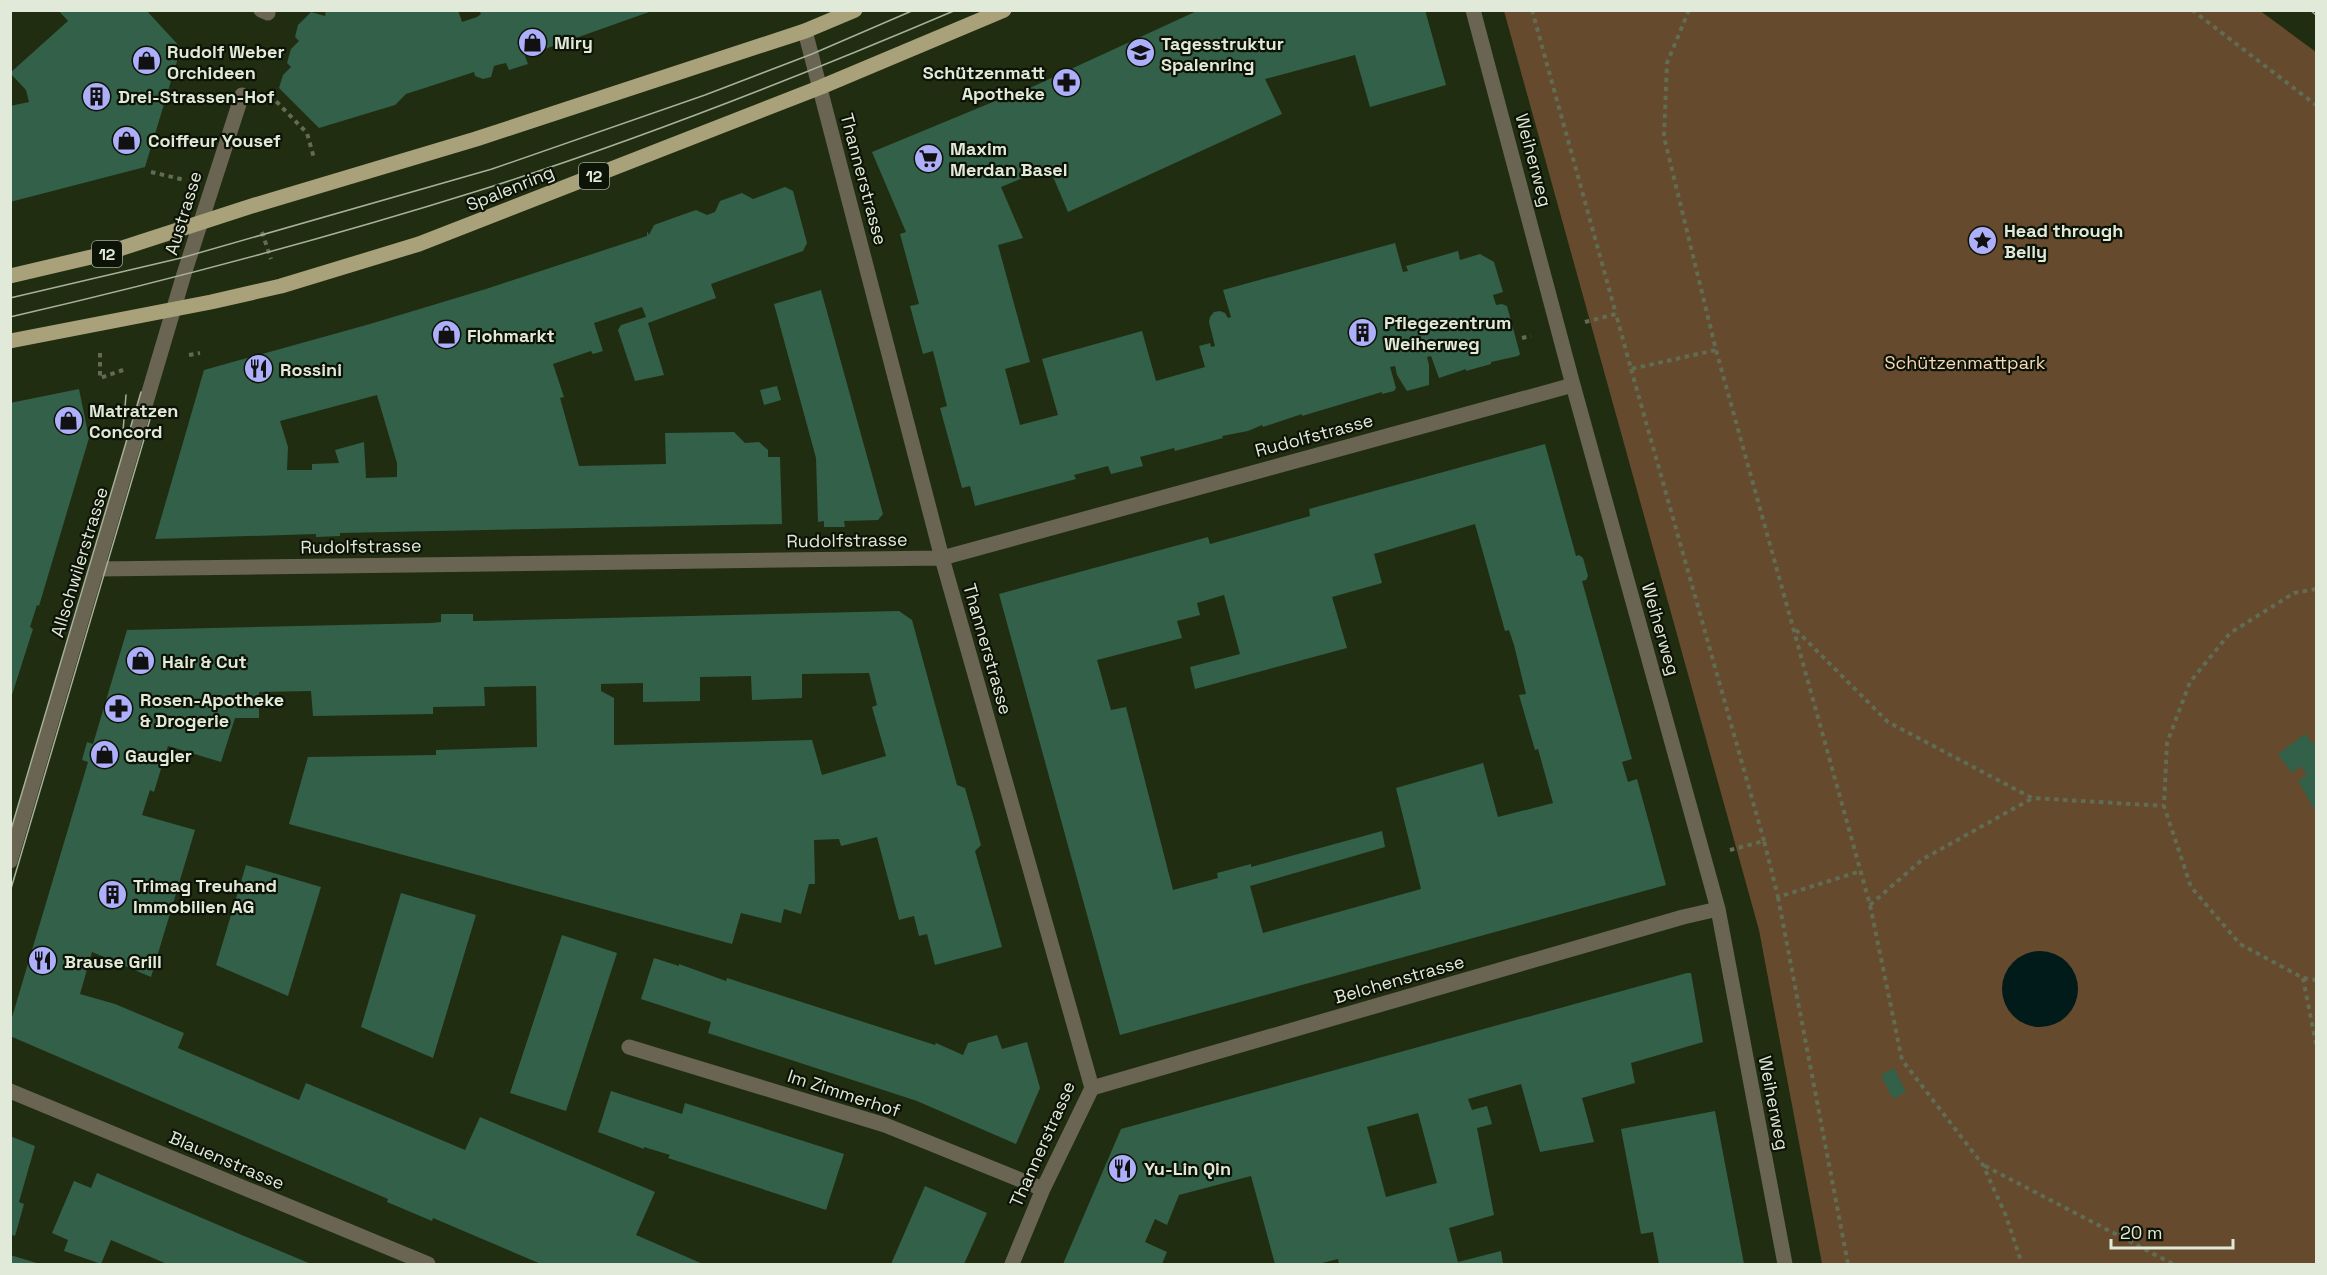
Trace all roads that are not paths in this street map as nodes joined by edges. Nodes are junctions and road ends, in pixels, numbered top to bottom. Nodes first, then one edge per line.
1 (855, 10) edge
2 (1004, 10) edge
3 (1473, 10) edge
4 (806, 31) junction
5 (821, 87) junction
6 (242, 95) dead end
7 (201, 223) junction
8 (184, 274) joint
9 (10, 276) edge
10 (174, 310) junction
11 (10, 341) edge
12 (1573, 385) junction
13 (942, 558) junction
14 (98, 569) junction
15 (10, 861) edge
16 (1718, 909) junction
17 (629, 1047) dead end
18 (1092, 1088) junction
19 (10, 1091) edge
20 (1043, 1189) junction
21 (428, 1264) edge
22 (1012, 1264) edge
23 (1785, 1264) edge

1 - 4 main road, 12
2 - 5 main road, Spalenring / 12
3 - 12 street, Weiherweg
4 - 5 street, Thannerstrasse
4 - 7 main road, 12
5 - 10 main road, Spalenring / 12
5 - 13 street, Thannerstrasse
6 - 7 street, Austrasse
7 - 8 street, Austrasse
7 - 9 main road, 12
8 - 10 street, Allschwilerstrasse
10 - 11 main road, Spalenring / 12
10 - 14 street, Allschwilerstrasse
12 - 13 street, Rudolfstrasse
12 - 16 street, Weiherweg
13 - 14 street, Rudolfstrasse
13 - 18 street, Thannerstrasse
14 - 15 street, Allschwilerstrasse
16 - 18 street, Belchenstrasse
16 - 23 street, Weiherweg
17 - 20 street, Im Zimmerhof
18 - 20 street, Thannerstrasse
19 - 21 street, Blauenstrasse
20 - 22 street, Thannerstrasse

